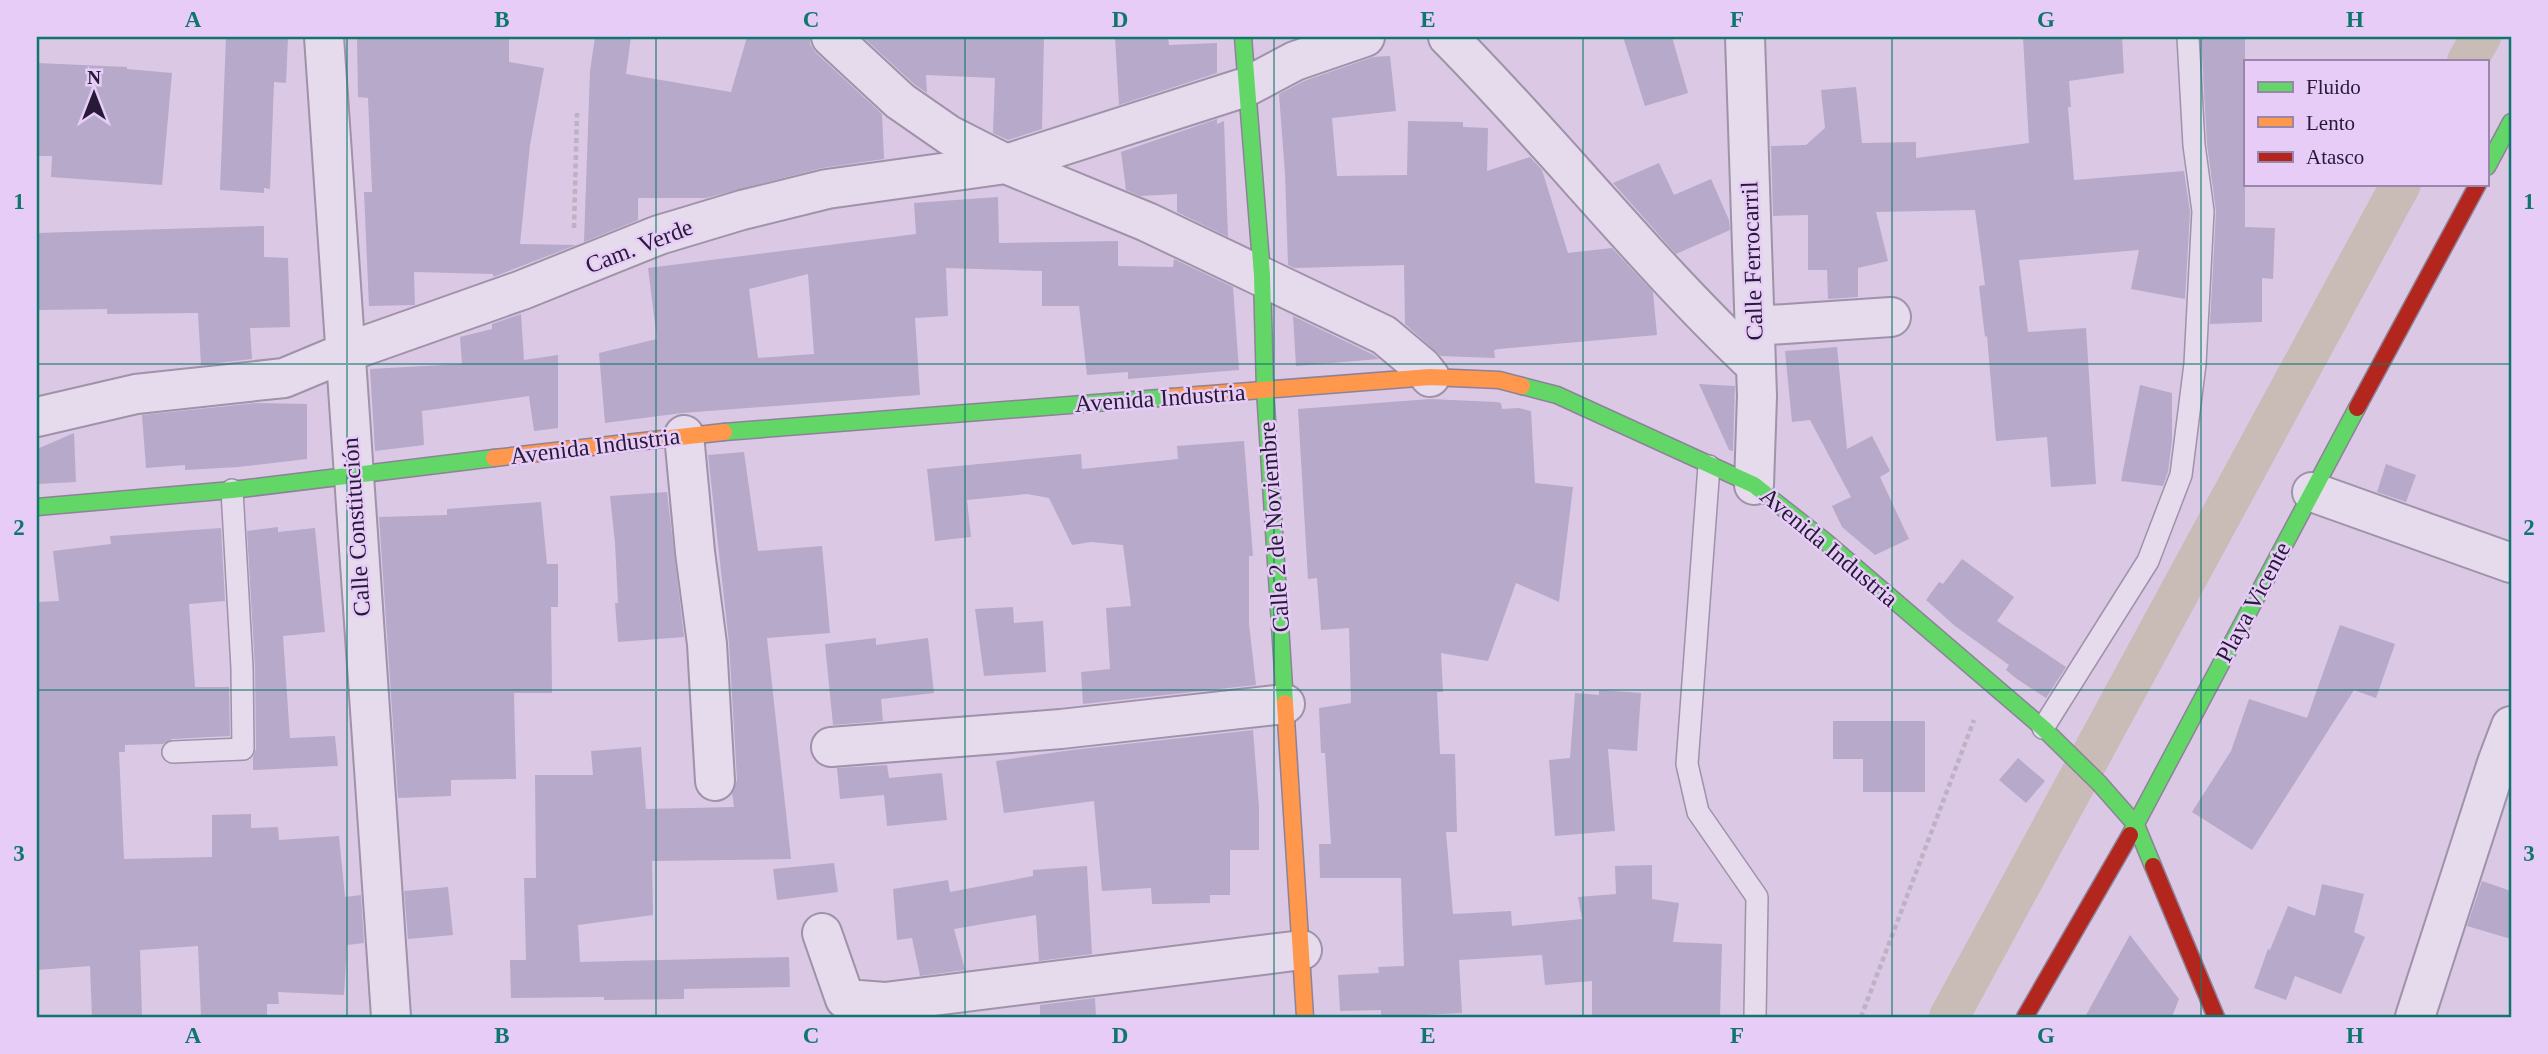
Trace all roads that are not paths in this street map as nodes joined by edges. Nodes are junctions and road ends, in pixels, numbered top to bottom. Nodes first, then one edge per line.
1 (324, 37) edge
2 (831, 37) edge
3 (1243, 37) edge
4 (1365, 37) edge
5 (1448, 37) edge
6 (1745, 37) edge
7 (2188, 37) edge
8 (1246, 87) junction
9 (2511, 122) edge
10 (1006, 164) junction
11 (2488, 165) edge
12 (2477, 186) edge
13 (1262, 275) junction
14 (1891, 317) dead end
15 (1754, 326) junction
16 (344, 353) junction
17 (1756, 366) junction
18 (1430, 377) junction
19 (1265, 390) junction
20 (37, 417) edge
21 (684, 435) junction
22 (1709, 466) junction
23 (353, 475) junction
24 (1754, 485) junction
25 (232, 490) junction
26 (2312, 492) junction
27 (37, 507) edge
28 (2511, 563) edge
29 (1285, 704) junction
30 (2511, 726) edge
31 (2051, 736) junction
32 (831, 747) dead end
33 (173, 752) dead end
34 (715, 781) dead end
35 (2136, 825) junction
36 (822, 933) dead end
37 (1303, 950) junction
38 (885, 1010) edge
39 (391, 1017) edge
40 (1306, 1017) edge
41 (1755, 1017) edge
42 (2025, 1017) edge
43 (2216, 1017) edge
44 (2415, 1017) edge

1 - 16 street, Calle Constitución
2 - 10 street
3 - 8 street, Calle 2 de Noviembre
4 - 8 street, Cam. Verde
5 - 17 street
6 - 15 street, Calle Ferrocarril
7 - 31 lane
8 - 10 street, Cam. Verde
8 - 13 street, Calle 2 de Noviembre
9 - 11 street
10 - 13 street
10 - 16 street, Cam. Verde
12 - 26 street, Playa Vicente
13 - 18 street
13 - 19 street, Calle 2 de Noviembre
14 - 15 street
15 - 17 street, Calle Ferrocarril
16 - 20 street, Cam. Verde
16 - 23 street, Calle Constitución
17 - 24 street, Calle Ferrocarril
18 - 19 street, Avenida Industria
18 - 22 street, Avenida Industria
19 - 21 street, Avenida Industria
19 - 29 street, Calle 2 de Noviembre
21 - 23 street, Avenida Industria
21 - 34 street
22 - 24 street, Avenida Industria
22 - 41 lane
23 - 25 street, Avenida Industria
23 - 39 street, Calle Constitución
24 - 31 street, Avenida Industria
25 - 27 street, Avenida Industria
25 - 33 lane
26 - 28 street
26 - 35 street, Playa Vicente
29 - 32 street
29 - 37 street, Calle 2 de Noviembre
30 - 44 street
31 - 35 street, Avenida Industria
35 - 42 street, Playa Vicente
35 - 43 street, Avenida Industria
36 - 38 street
37 - 38 street
37 - 40 street, Calle 2 de Noviembre

